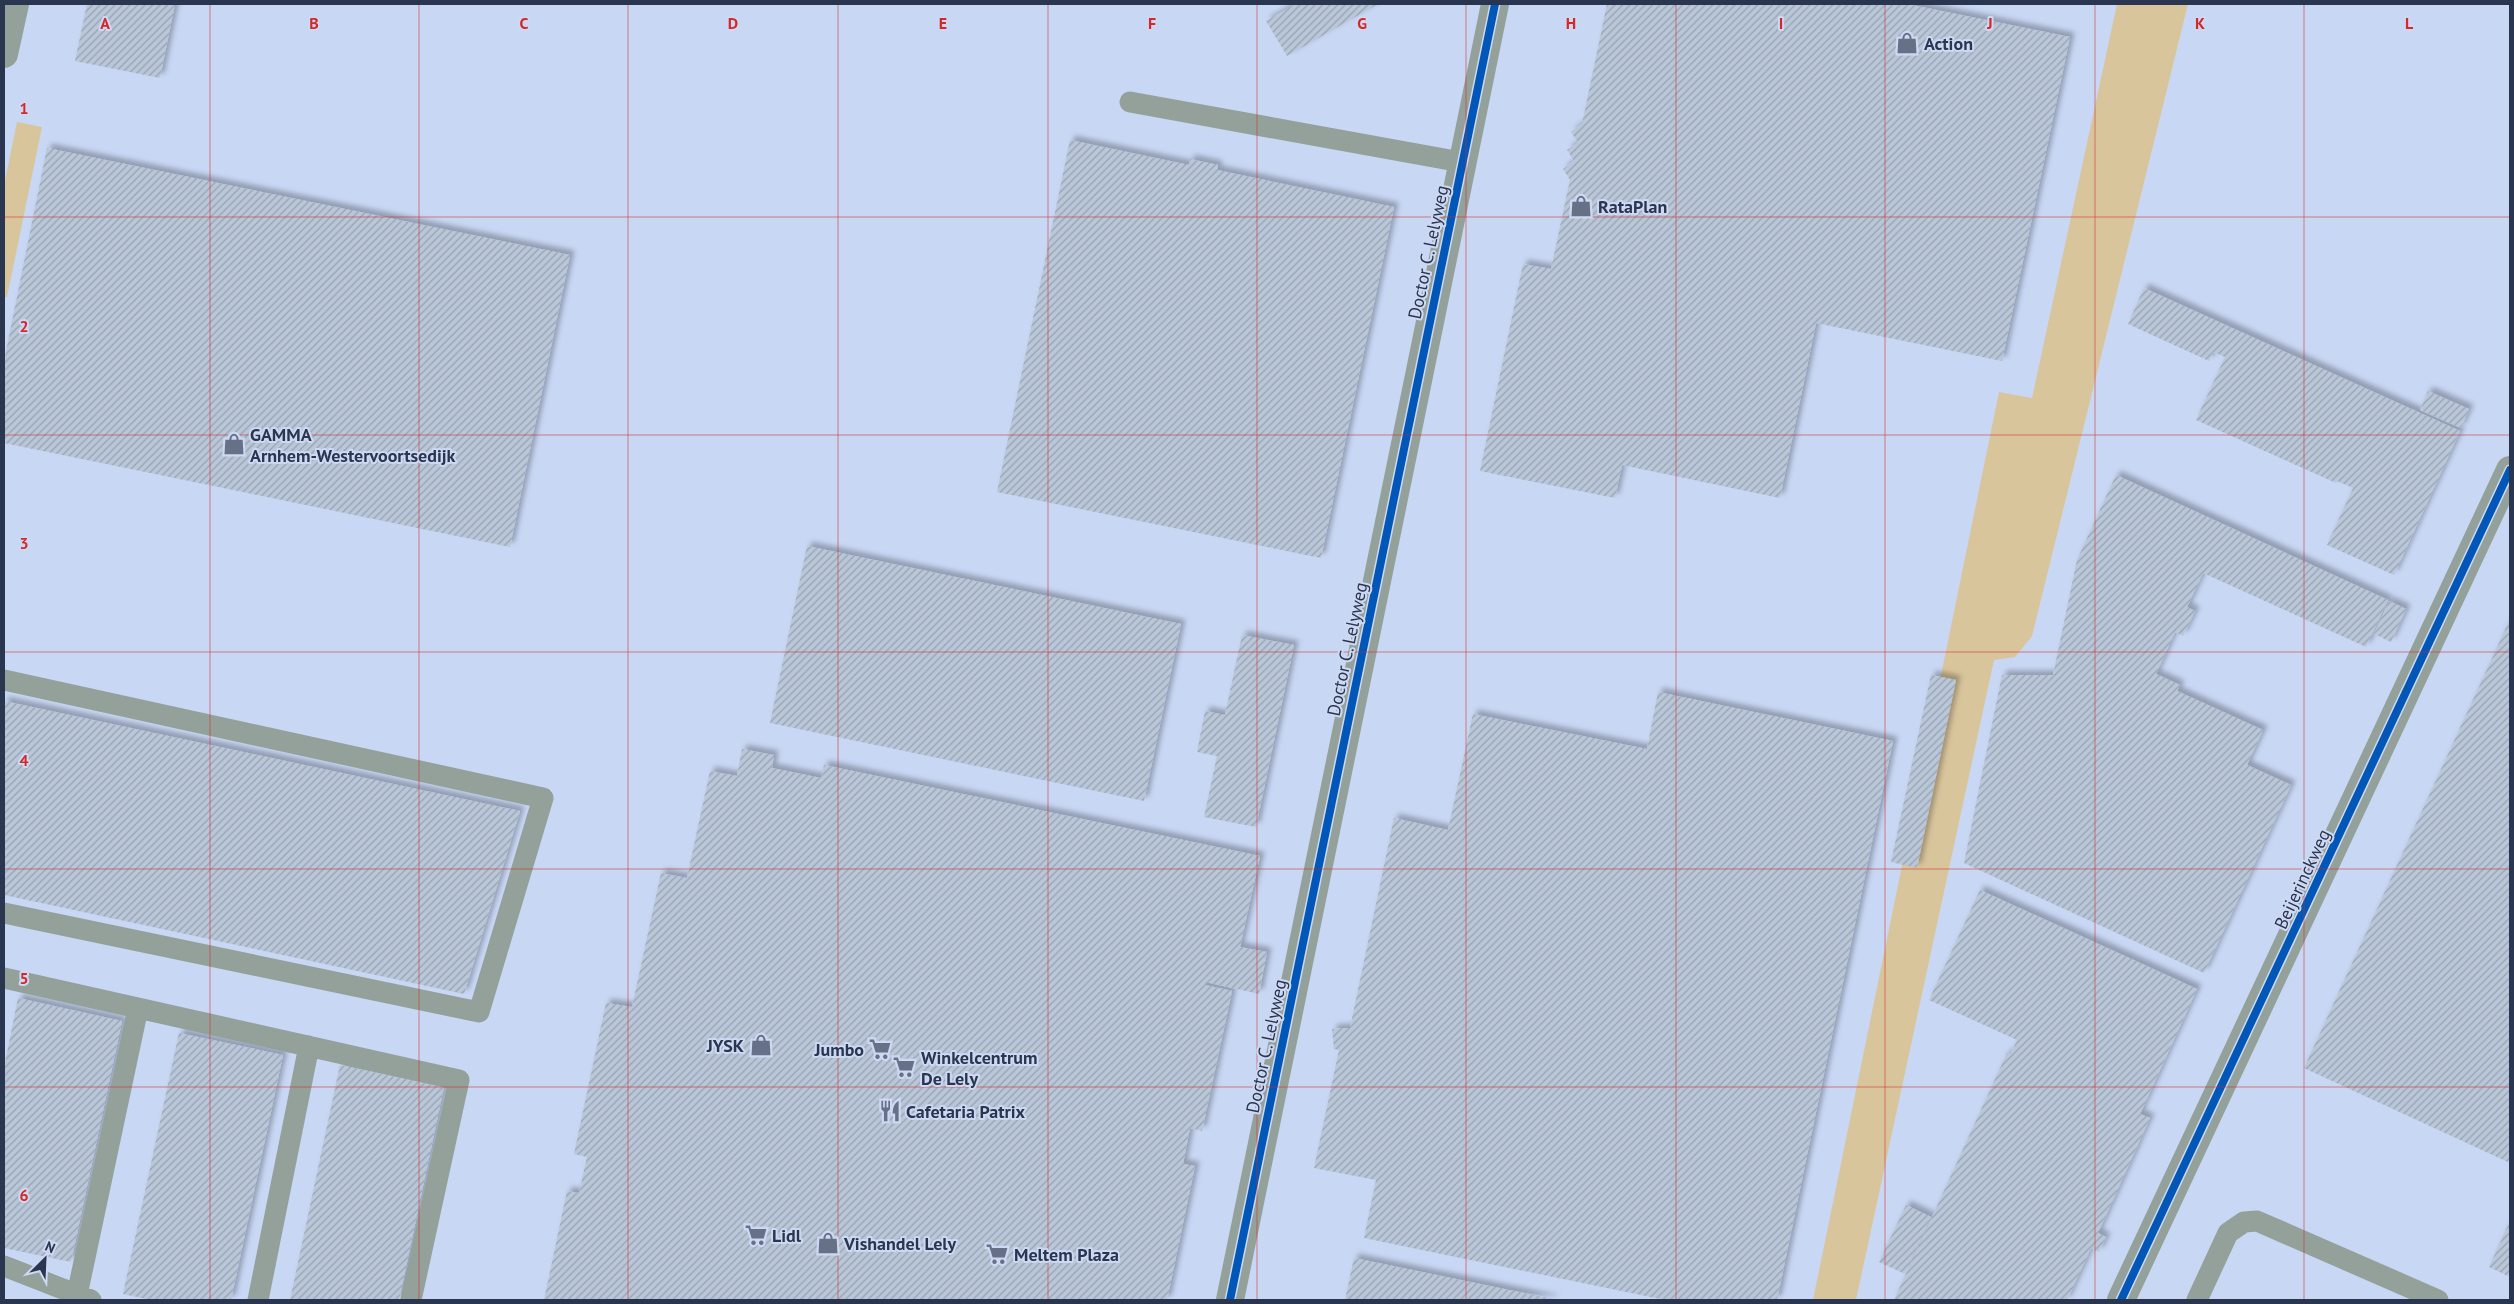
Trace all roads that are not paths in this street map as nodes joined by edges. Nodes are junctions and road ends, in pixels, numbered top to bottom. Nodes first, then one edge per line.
1 (15, 4) edge
2 (1495, 4) edge
3 (4, 54) edge
4 (1130, 102) dead end
5 (1461, 162) junction
6 (2510, 470) edge
7 (4, 680) edge
8 (4, 913) edge
9 (4, 978) edge
10 (138, 1008) junction
11 (308, 1046) junction
12 (4, 1266) edge
13 (84, 1298) edge
14 (258, 1300) edge
15 (411, 1300) edge
16 (1230, 1300) edge
17 (2121, 1300) edge
18 (2197, 1300) edge
19 (2438, 1300) edge

1 - 3 street
2 - 5 street, Doctor C. Lelyweg
4 - 5 lane
5 - 16 street, Doctor C. Lelyweg
6 - 17 street, Beijerinckweg
7 - 8 lane
9 - 10 lane
10 - 11 lane
10 - 13 lane
11 - 14 lane
11 - 15 lane
12 - 13 lane
18 - 19 lane

